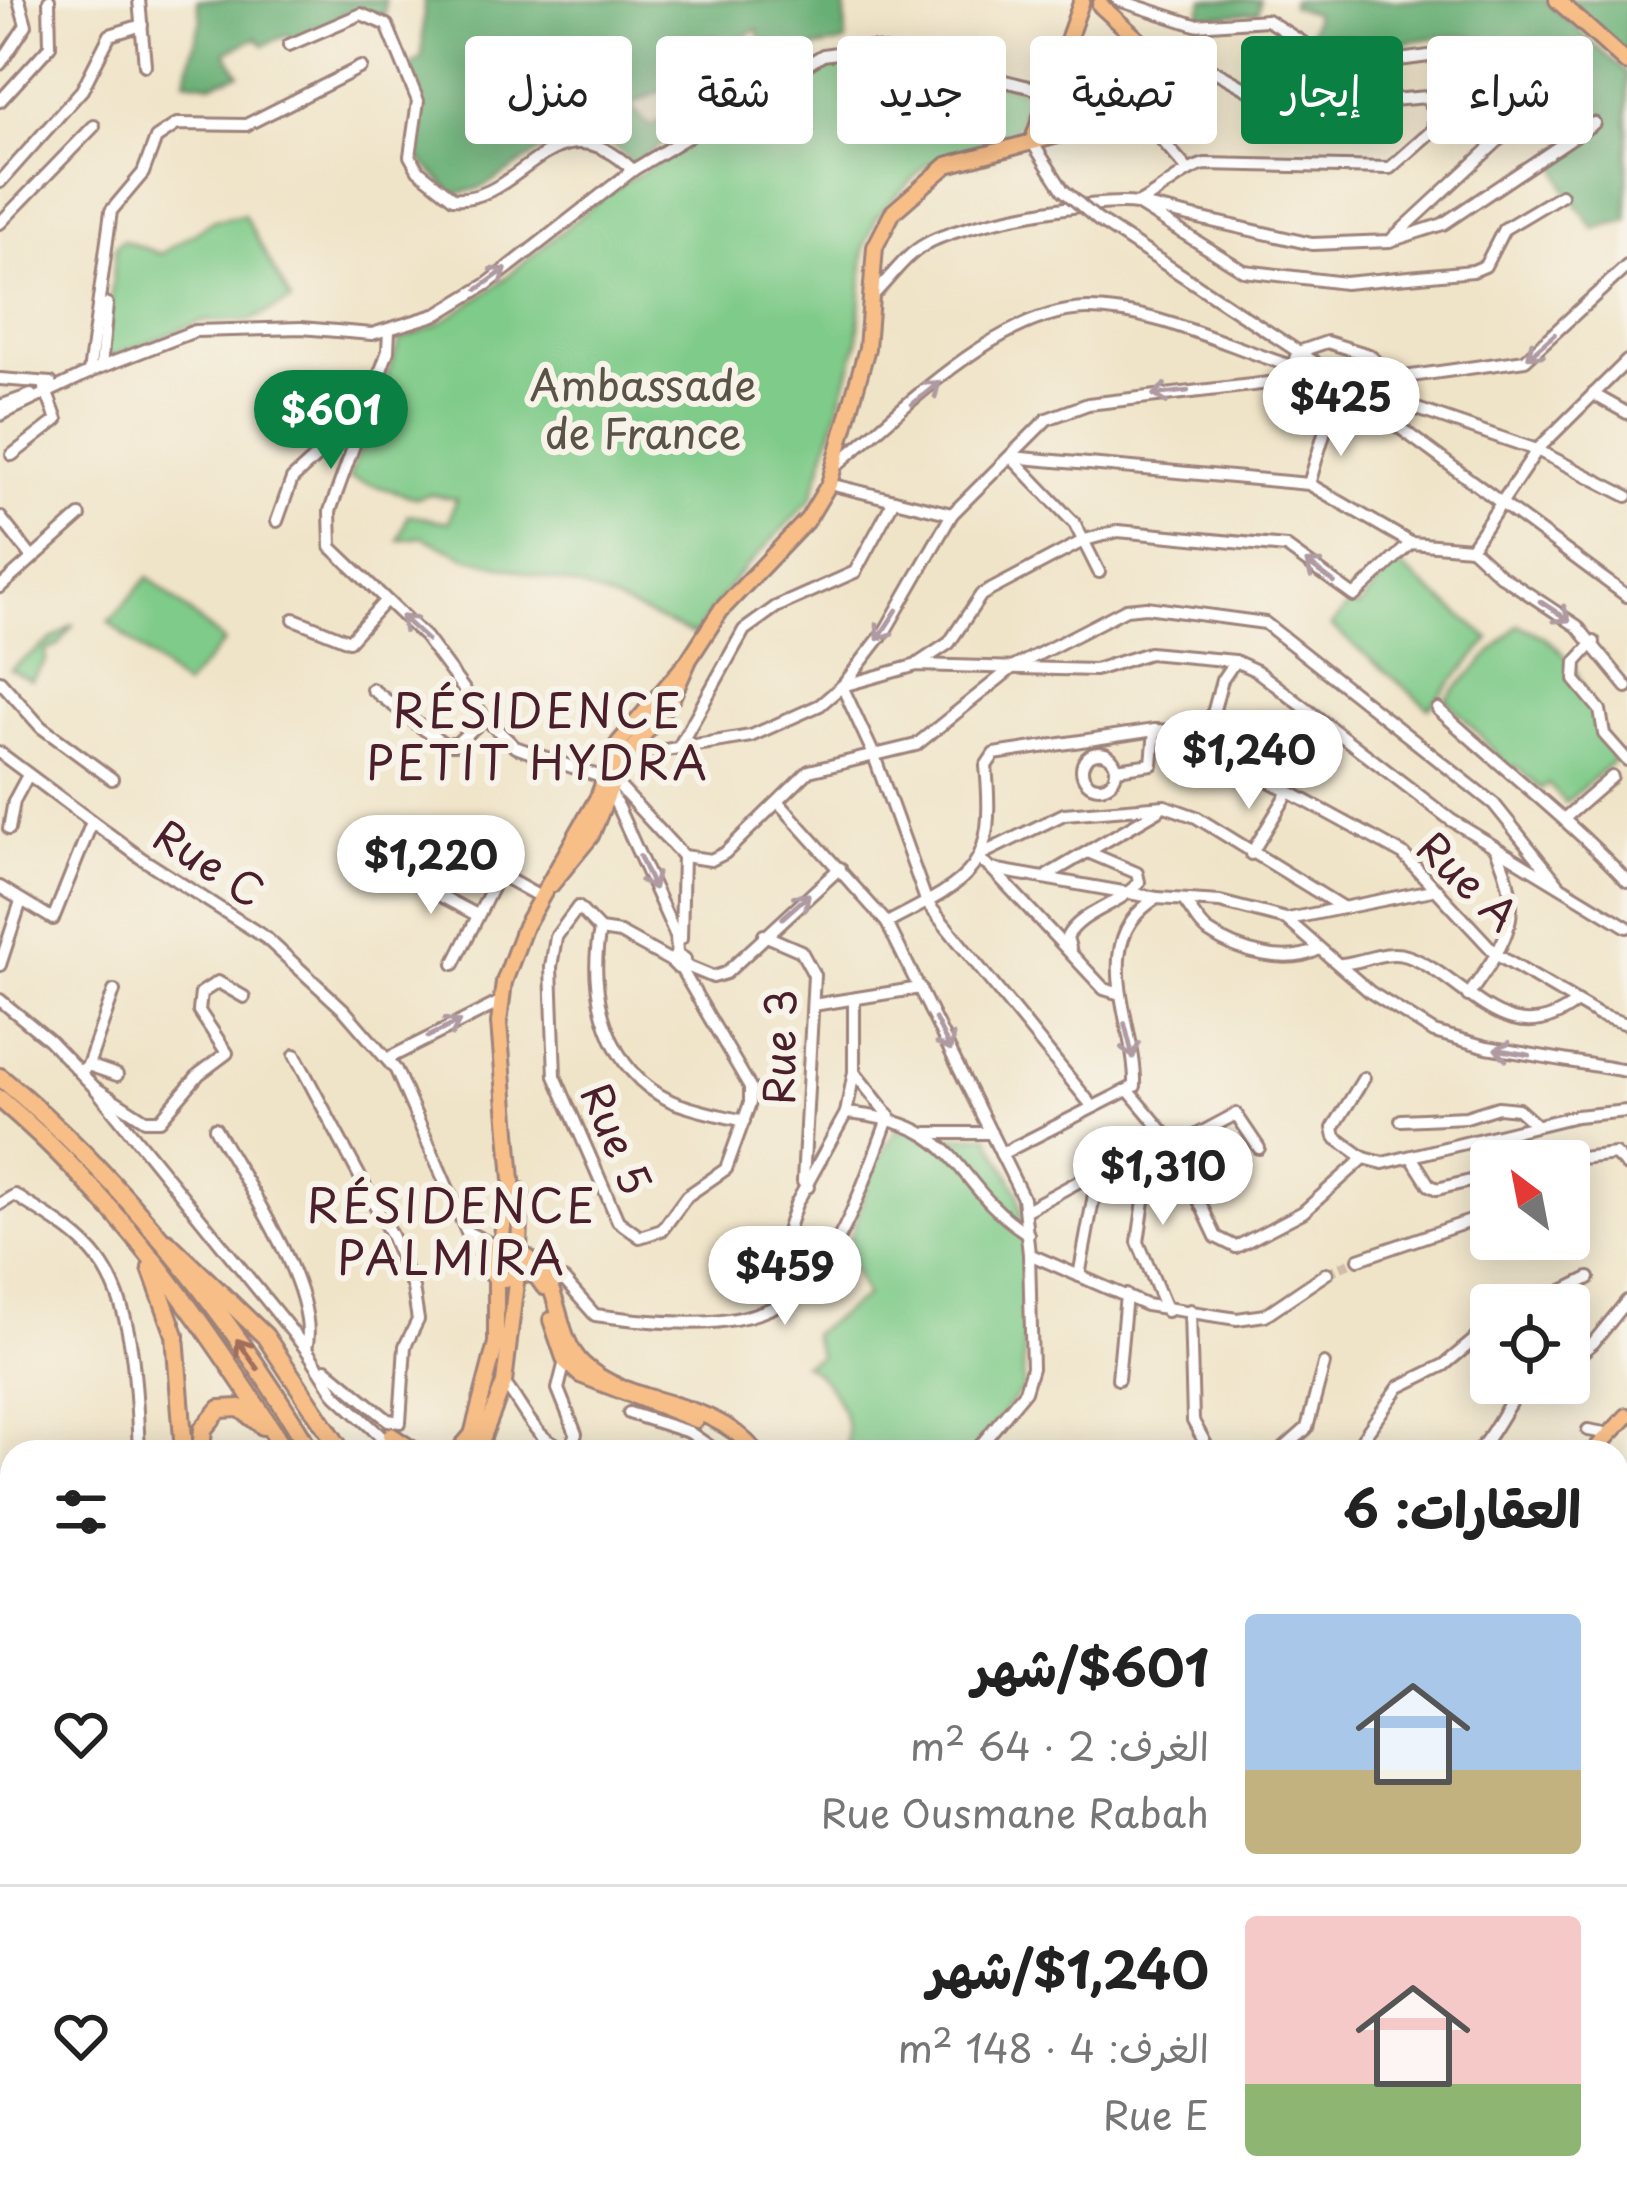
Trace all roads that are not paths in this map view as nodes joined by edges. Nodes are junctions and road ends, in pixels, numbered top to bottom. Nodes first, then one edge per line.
1 (19, 0) edge
2 (49, 0) edge
3 (139, 0) edge
4 (1118, 0) edge
5 (1557, 0) edge
6 (1099, 3) edge
7 (1082, 6) edge
8 (142, 25) junction
9 (1071, 36) edge
10 (1134, 36) edge
11 (289, 45) dead end
12 (1627, 63) edge
13 (0, 64) edge
14 (145, 64) dead end
15 (362, 67) dead end
16 (1217, 72) edge
17 (1030, 87) edge
18 (0, 101) edge
19 (1594, 123) dead end
20 (94, 126) dead end
21 (1030, 128) edge
22 (1030, 142) edge
23 (1039, 144) edge
24 (1165, 144) edge
25 (1008, 147) junction
26 (633, 170) junction
27 (1188, 170) junction
28 (0, 182) edge
29 (1561, 195) dead end
30 (1137, 204) junction
31 (0, 224) edge
32 (1390, 241) junction
33 (1627, 266) edge
34 (872, 296) junction
35 (389, 330) junction
36 (1627, 361) edge
37 (1303, 362) junction
38 (95, 370) junction
39 (0, 379) edge
40 (1286, 381) junction
41 (48, 388) junction
42 (1593, 394) junction
43 (1381, 397) junction
44 (1368, 404) junction
45 (367, 410) junction
46 (0, 411) edge
47 (1627, 413) edge
48 (1328, 420) junction
49 (1537, 451) junction
50 (12, 454) dead end
51 (1011, 457) junction
52 (835, 466) junction
53 (829, 484) junction
54 (1309, 484) junction
55 (1627, 496) edge
56 (894, 500) junction
57 (1503, 504) junction
58 (952, 514) junction
59 (80, 516) dead end
60 (0, 517) edge
61 (278, 521) dead end
62 (1085, 541) junction
63 (1411, 542) junction
64 (1471, 548) junction
65 (30, 555) junction
66 (1099, 572) dead end
67 (0, 587) edge
68 (1627, 596) edge
69 (385, 601) junction
70 (721, 610) junction
71 (294, 619) dead end
72 (744, 629) junction
73 (1594, 643) junction
74 (1234, 661) junction
75 (916, 665) junction
76 (1012, 668) junction
77 (0, 681) edge
78 (842, 686) junction
79 (1627, 687) edge
80 (372, 689) dead end
81 (1438, 710) dead end
82 (485, 718) junction
83 (1155, 730) junction
84 (1216, 733) junction
85 (1090, 738) junction
86 (680, 747) junction
87 (624, 748) junction
88 (0, 753) edge
89 (873, 753) junction
90 (1094, 753) junction
91 (1627, 760) edge
92 (1116, 769) junction
93 (28, 775) junction
94 (1612, 777) dead end
95 (112, 779) dead end
96 (610, 784) junction
97 (1100, 787) junction
98 (1287, 795) junction
99 (780, 804) junction
100 (1165, 806) junction
101 (1132, 810) junction
102 (1108, 814) junction
103 (1566, 817) junction
104 (92, 822) junction
105 (1135, 826) junction
106 (9, 829) dead end
107 (423, 832) dead end
108 (1495, 846) junction
109 (1090, 853) junction
110 (1251, 854) junction
111 (683, 856) junction
112 (982, 856) junction
113 (840, 868) junction
114 (992, 868) junction
115 (1048, 875) junction
116 (498, 876) junction
117 (409, 879) dead end
118 (1627, 881) edge
119 (1558, 885) junction
120 (0, 886) edge
121 (1437, 890) junction
122 (545, 893) junction
123 (1129, 895) junction
124 (1157, 898) junction
125 (20, 901) junction
126 (1185, 902) junction
127 (927, 903) junction
128 (1342, 907) junction
129 (475, 914) junction
130 (1286, 919) junction
131 (887, 923) junction
132 (1627, 927) edge
133 (600, 930) junction
134 (764, 935) junction
135 (1319, 949) junction
136 (1070, 951) junction
137 (1497, 955) junction
138 (679, 960) junction
139 (454, 964) dead end
140 (1342, 964) junction
141 (0, 965) edge
142 (920, 988) junction
143 (114, 991) dead end
144 (1117, 993) junction
145 (1468, 996) junction
146 (244, 997) dead end
147 (854, 999) junction
148 (0, 1000) edge
149 (500, 1002) junction
150 (1576, 1003) junction
151 (813, 1005) junction
152 (1627, 1024) edge
153 (296, 1055) dead end
154 (389, 1058) junction
155 (84, 1068) junction
156 (1627, 1071) edge
157 (854, 1072) junction
158 (117, 1075) dead end
159 (0, 1077) edge
160 (500, 1077) junction
161 (1364, 1078) dead end
162 (95, 1088) junction
163 (1130, 1091) junction
164 (0, 1099) edge
165 (1093, 1107) junction
166 (1627, 1111) edge
167 (1613, 1112) junction
168 (846, 1113) junction
169 (889, 1116) junction
170 (1401, 1120) dead end
171 (744, 1121) junction
172 (1627, 1122) edge
173 (1536, 1125) junction
174 (215, 1128) dead end
175 (928, 1133) junction
176 (992, 1133) junction
177 (1173, 1144) junction
178 (1152, 1147) junction
179 (1259, 1148) dead end
180 (1001, 1154) junction
181 (1590, 1157) edge
182 (1364, 1158) junction
183 (1412, 1158) junction
184 (1627, 1166) edge
185 (1098, 1173) junction
186 (1470, 1181) edge
187 (0, 1184) edge
188 (805, 1185) junction
189 (15, 1195) junction
190 (0, 1204) edge
191 (514, 1204) tunnel mouth
192 (1026, 1210) junction
193 (524, 1219) junction
194 (1470, 1221) edge
195 (137, 1228) junction
196 (466, 1231) junction
197 (1028, 1234) junction
198 (498, 1245) junction
199 (520, 1252) junction
200 (1029, 1254) junction
201 (778, 1259) dead end
202 (1359, 1259) tunnel mouth
203 (492, 1272) junction
204 (518, 1273) junction
205 (1327, 1273) tunnel mouth
206 (1079, 1276) junction
207 (1589, 1277) dead end
208 (547, 1283) junction
209 (1575, 1284) edge
210 (1126, 1294) junction
211 (1627, 1300) edge
212 (512, 1304) junction
213 (1190, 1310) junction
214 (1167, 1311) junction
215 (1470, 1343) edge
216 (1590, 1346) edge
217 (309, 1353) junction
218 (565, 1361) junction
219 (1324, 1364) dead end
220 (502, 1377) junction
221 (1118, 1379) dead end
222 (330, 1384) junction
223 (1511, 1404) edge
224 (629, 1413) dead end
225 (1627, 1420) edge
226 (1588, 1430) dead end
227 (1610, 1433) junction
228 (391, 1435) joint
229 (138, 1440) edge
230 (183, 1440) edge
231 (203, 1440) edge
232 (276, 1440) edge
233 (278, 1440) edge
234 (303, 1440) edge
235 (334, 1440) edge
236 (386, 1440) edge
237 (397, 1440) edge
238 (477, 1440) edge
239 (477, 1440) edge
240 (553, 1440) edge
241 (574, 1440) edge
242 (701, 1440) edge
243 (728, 1440) edge
244 (744, 1440) edge
245 (985, 1440) edge
246 (1203, 1440) edge
247 (1294, 1440) edge
248 (1361, 1440) edge
249 (1488, 1440) edge
250 (1605, 1440) edge

1 - 13 street
2 - 18 street
3 - 8 street
4 - 32 street
5 - 12 main road
6 - 7 main road
6 - 10 main road
7 - 9 main road
8 - 14 street
8 - 28 street
11 - 26 street
15 - 38 street
16 - 27 street
17 - 26 street, bridge
19 - 32 street
20 - 31 street
21 - 25 main road
22 - 25 main road
23 - 37 street, bridge
24 - 27 street
25 - 34 main road
35 -> 26 street
27 - 30 street
29 - 30 street
30 - 32 street
30 - 34 street
33 -> 43 street
34 - 52 main road
35 - 38 street
35 - 45 street
36 - 42 street
37 - 40 street
37 - 43 street
37 - 43 street
37 - 44 street
52 -> 37 street
38 - 41 street
39 - 41 street
40 - 48 street
40 -> 51 street
41 - 46 street
41 - 50 street
42 - 47 street
42 - 49 street
43 - 44 street
43 - 44 street
43 - 48 street
43 - 49 street
43 - 57 street
45 - 61 street
45 - 69 street
48 - 54 street
49 - 55 street
49 - 57 street
51 - 54 street
51 - 58 street
51 - 62 street
52 - 53 main road
53 - 56 street
53 - 70 main road
54 - 63 street
56 - 58 street
56 - 72 street
57 - 64 street
57 - 68 street
58 -> 78 street
59 - 65 street
60 - 65 street
63 -> 62 street
62 - 66 street
62 - 75 street
63 - 64 street
64 -> 73 street
65 - 67 street
69 - 71 street
82 -> 69 street
70 - 72 street
70 - 87 main road
72 - 86 street
73 - 79 street
73 - 91 street
74 - 76 street
74 - 84 street
74 - 108 street
75 - 76 street
75 - 78 street
76 - 89 street
76 - 119 street
77 - 95 street
78 - 86 street
78 - 89 street
80 - 82 street
81 - 103 street
82 - 96 street
83 - 84 street
83 - 85 street
83 - 92 street
84 - 98 street, Rue A
85 - 90 street
85 - 112 street
86 - 87 street
87 - 96 main road
88 - 93 street, Rue C
89 - 99 street
89 - 127 street
90 - 92 street
90 - 97 street
92 - 97 street
93 - 104 street, Rue C
93 - 106 street
94 - 103 street
96 - 111 street
96 - 122 main road
96 -> 138 street
97 - 102 street
98 - 110 street
98 - 121 street, Rue A
99 - 111 street
99 - 113 street
100 - 101 street
100 - 105 street
100 - 110 street
101 - 102 street
101 - 105 street
102 - 112 street
103 - 118 street
104 - 125 street
104 - 154 street, Rue C
105 - 109 street
107 - 116 street
108 - 119 street
108 - 137 street
109 - 115 street
109 - 123 street
110 - 128 street
111 - 138 street
112 - 114 street
112 - 127 street
113 - 131 street
134 -> 113 street
114 - 115 street
114 - 136 street
115 - 123 street
116 - 122 street
116 - 129 street
117 - 129 street
119 - 132 street
120 - 125 street
121 - 128 street
121 - 137 street, Rue A
122 - 149 main road
123 - 124 street
123 - 136 street
124 - 126 street
124 - 144 street
125 - 141 street
126 - 130 street
126 - 135 street
127 - 131 street
127 - 165 street
128 - 130 street
129 - 139 street
130 - 135 street
131 - 142 street
133 - 138 street, Rue 5
133 - 171 street
133 - 171 street, Rue 5
134 - 138 street
134 - 151 street, Rue 3
135 - 140 street
136 - 144 street
137 - 145 street
137 - 150 street, Rue A
138 - 171 street
140 - 145 street
156 -> 140 street
142 - 147 street
142 -> 176 street
143 - 155 street
144 -> 163 street
145 - 150 street
146 - 162 street
147 - 151 street
147 - 157 street
148 - 155 street
154 -> 149 street
149 - 160 main road
150 - 152 street, Rue A
151 - 188 street, Rue 3
153 - 217 street
154 - 196 street, Rue C
155 - 158 street
155 - 162 street
157 - 168 street
157 - 169 street
159 - 195 highway
160 - 191 main road
160 - 193 main road
160 - 198 main road
161 - 182 street
162 - 217 street
163 - 165 street
163 - 177 street
164 - 195 highway
165 - 180 street
166 - 167 street
167 - 172 street
167 - 173 street
168 - 169 street
168 - 188 street
169 - 175 street
169 - 208 street
170 - 173 street
173 - 183 street
174 - 217 street
175 - 176 street
175 - 197 street
176 - 180 street
177 - 178 street
177 - 179 street
177 - 182 street
178 - 185 street
178 - 214 street
180 - 192 street
181 - 184 street
182 - 183 street
183 - 186 street
185 - 192 street
185 - 206 street
187 - 189 street
188 - 201 street
189 - 190 street
189 - 229 street
192 - 197 street
193 - 199 main road
193 - 208 main road
194 - 202 street
195 - 230 highway
195 - 233 highway
234 -> 195 highway
195 - 235 highway
196 - 198 street
196 - 203 street, Rue C
197 - 200 street
198 - 199 main road
198 - 203 main road
199 - 204 main road
199 - 208 main road
200 - 206 street
200 - 245 street
203 - 204 main road
203 - 238 main road
204 - 208 main road
204 - 212 main road
205 - 213 street
206 - 210 street
207 - 209 street
208 - 212 main road
208 - 218 main road
208 - 244 main road
210 - 214 street
210 - 221 street
211 - 216 street
212 - 220 main road
213 - 214 street
213 - 246 street
215 - 248 street
217 - 222 street
218 - 241 street
218 - 243 main road
219 - 247 street
220 - 239 main road
220 - 240 street
222 - 228 street
222 - 236 street
223 - 249 street
224 - 242 street
225 - 227 main road
226 - 227 street
227 - 250 main road
228 - 237 main road
231 - 232 highway

